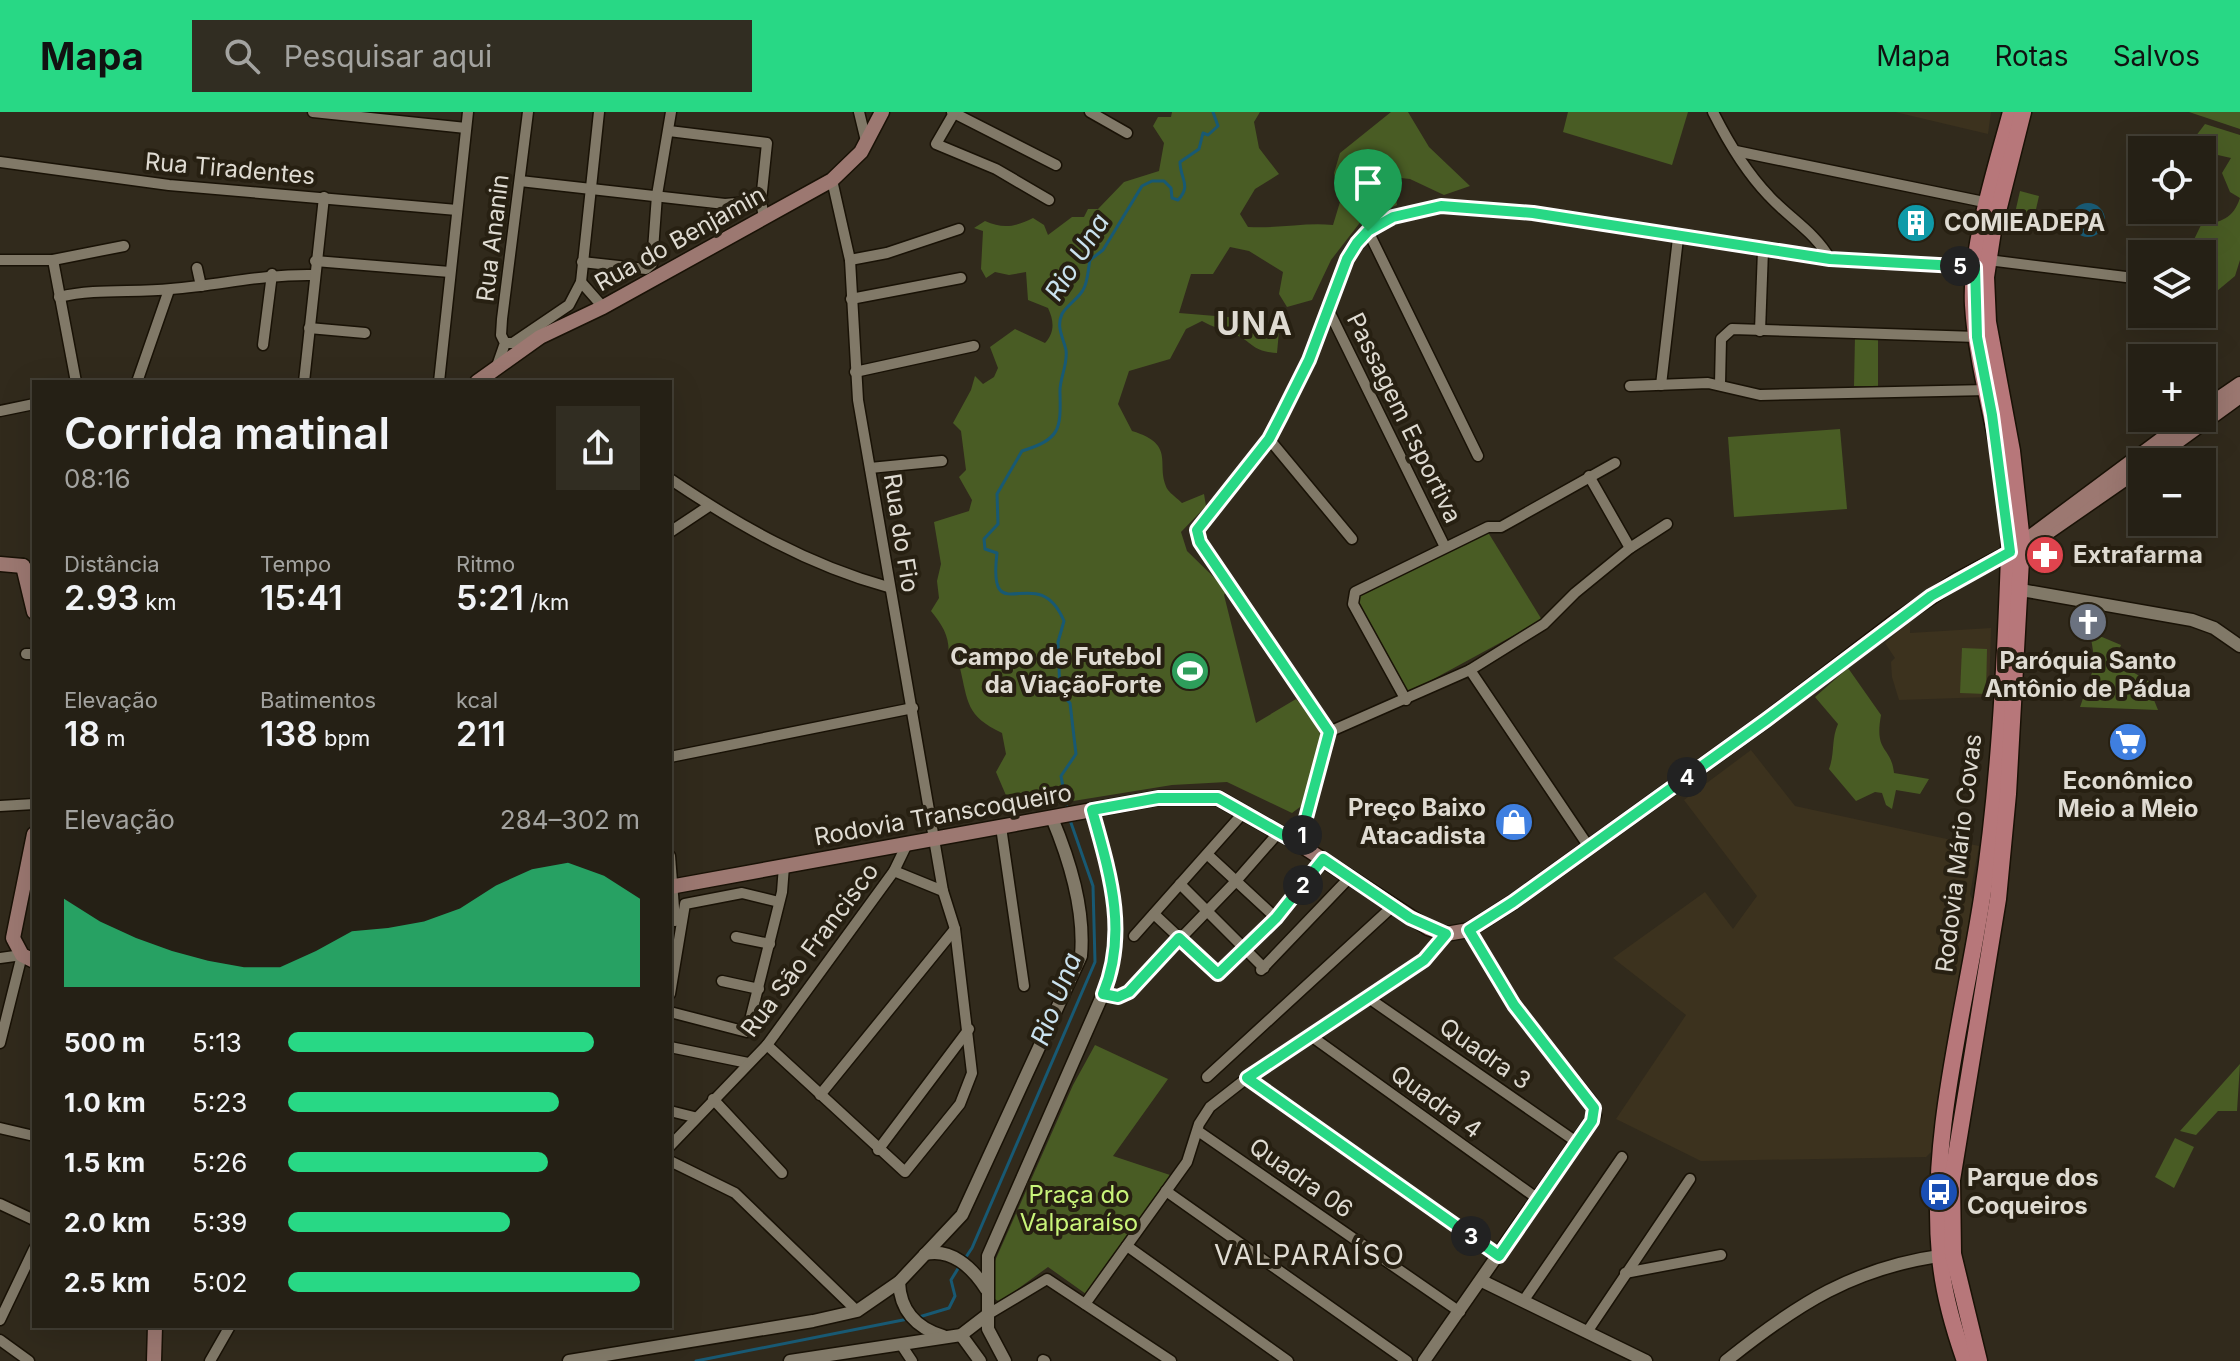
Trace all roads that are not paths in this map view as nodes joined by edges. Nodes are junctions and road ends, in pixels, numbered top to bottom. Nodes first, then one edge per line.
1 (313, 112) edge
2 (468, 112) edge
3 (528, 112) edge
4 (599, 112) edge
5 (671, 112) edge
6 (859, 112) edge
7 (882, 112) edge
8 (953, 112) edge
9 (1090, 112) edge
10 (1713, 112) edge
11 (2011, 112) edge
12 (2023, 112) edge
13 (466, 128) junction
14 (669, 131) junction
15 (1127, 133) dead end
16 (1736, 151) junction
17 (860, 152) junction
18 (0, 162) edge
19 (1056, 165) dead end
20 (832, 180) junction
21 (520, 181) junction
22 (591, 188) junction
23 (657, 195) junction
24 (324, 197) junction
25 (1049, 200) dead end
26 (761, 201) junction
27 (1989, 203) junction
28 (457, 210) junction
29 (764, 218) junction
30 (959, 229) dead end
31 (1368, 231) junction
32 (1678, 238) junction
33 (124, 246) dead end
34 (1763, 250) junction
35 (1830, 259) junction
36 (0, 260) edge
37 (53, 260) junction
38 (850, 260) junction
39 (315, 261) junction
40 (582, 262) junction
41 (1982, 264) junction
42 (197, 268) dead end
43 (450, 272) junction
44 (272, 274) junction
45 (314, 275) junction
46 (961, 278) dead end
47 (2128, 278) edge
48 (581, 282) junction
49 (201, 286) junction
50 (169, 290) junction
51 (59, 297) junction
52 (851, 299) junction
53 (603, 307) junction
54 (1327, 307) junction
55 (309, 328) junction
56 (1760, 331) junction
57 (365, 333) dead end
58 (1977, 337) junction
59 (505, 343) junction
60 (263, 345) dead end
61 (974, 346) dead end
62 (497, 366) junction
63 (855, 372) junction
64 (76, 380) edge
65 (138, 380) edge
66 (304, 380) edge
67 (439, 380) edge
68 (480, 380) edge
69 (1720, 384) junction
70 (2240, 384) edge
71 (1661, 385) junction
72 (1630, 386) dead end
73 (1988, 390) junction
74 (2240, 396) edge
75 (2216, 400) edge
76 (32, 404) edge
77 (0, 411) edge
78 (2171, 432) edge
79 (1269, 439) junction
80 (2168, 448) edge
81 (1478, 456) dead end
82 (942, 461) dead end
83 (1615, 463) dead end
84 (870, 468) junction
85 (1589, 476) junction
86 (2128, 477) edge
87 (672, 480) edge
88 (709, 506) junction
89 (1667, 524) dead end
90 (672, 531) edge
91 (1352, 539) dead end
92 (1445, 547) junction
93 (2016, 547) junction
94 (1630, 548) junction
95 (29, 560) edge
96 (0, 564) edge
97 (888, 587) junction
98 (2021, 590) junction
99 (32, 591) edge
100 (2240, 646) edge
101 (1470, 670) junction
102 (1406, 700) junction
103 (913, 708) junction
104 (1329, 732) junction
105 (672, 757) edge
106 (32, 804) edge
107 (0, 806) edge
108 (1089, 811) junction
109 (1244, 812) junction
110 (1055, 818) junction
111 (1001, 827) junction
112 (1279, 832) junction
113 (935, 839) junction
114 (908, 842) junction
115 (32, 843) edge
116 (1299, 844) junction
117 (1589, 847) junction
118 (1208, 855) junction
119 (1323, 859) junction
120 (784, 866) junction
121 (894, 871) junction
122 (1350, 877) junction
123 (1237, 880) junction
124 (1180, 884) junction
125 (672, 887) edge
126 (943, 891) junction
127 (779, 902) junction
128 (1392, 907) junction
129 (1208, 910) junction
130 (1154, 914) junction
131 (1276, 918) junction
132 (955, 929) junction
133 (1469, 930) junction
134 (1446, 934) junction
135 (1134, 936) dead end
136 (736, 937) dead end
137 (1179, 938) junction
138 (672, 943) edge
139 (770, 944) junction
140 (1243, 949) junction
141 (0, 958) edge
142 (28, 958) edge
143 (722, 981) dead end
144 (672, 982) edge
145 (1024, 986) dead end
146 (759, 989) junction
147 (1103, 994) junction
148 (1370, 999) junction
149 (672, 1013) edge
150 (969, 1029) junction
151 (1311, 1036) junction
152 (0, 1043) edge
153 (767, 1045) junction
154 (672, 1047) edge
155 (748, 1063) junction
156 (1207, 1077) dead end
157 (1247, 1078) junction
158 (820, 1095) junction
159 (713, 1099) junction
160 (672, 1112) edge
161 (694, 1117) junction
162 (0, 1128) edge
163 (1198, 1131) junction
164 (32, 1136) edge
165 (1578, 1143) junction
166 (672, 1144) edge
167 (878, 1150) junction
168 (1622, 1157) dead end
169 (672, 1162) edge
170 (782, 1173) dead end
171 (1690, 1179) dead end
172 (1166, 1191) junction
173 (1538, 1199) junction
174 (0, 1204) edge
175 (32, 1219) edge
176 (1127, 1246) junction
177 (32, 1253) edge
178 (925, 1254) junction
179 (1721, 1255) dead end
180 (1946, 1255) junction
181 (1499, 1256) junction
182 (1625, 1273) junction
183 (1482, 1281) junction
184 (899, 1282) junction
185 (986, 1289) junction
186 (1524, 1300) junction
187 (1085, 1304) junction
188 (857, 1311) junction
189 (1460, 1312) junction
190 (987, 1315) junction
191 (0, 1320) edge
192 (155, 1328) edge
193 (229, 1328) edge
194 (988, 1329) junction
195 (1587, 1332) junction
196 (946, 1337) junction
197 (0, 1340) edge
198 (965, 1340) junction
199 (902, 1346) junction
200 (153, 1360) edge
201 (29, 1361) edge
202 (210, 1361) edge
203 (569, 1361) edge
204 (790, 1361) edge
205 (912, 1361) edge
206 (980, 1361) edge
207 (1005, 1361) edge
208 (1171, 1361) edge
209 (1288, 1361) edge
210 (1407, 1361) edge
211 (1424, 1361) edge
212 (1646, 1361) edge
213 (1726, 1361) edge
214 (1965, 1361) edge
215 (1979, 1361) edge

1 - 13 street
2 - 13 street
3 - 21 street, Rua Ananin
4 - 22 street
5 - 14 street
6 - 17 street
7 - 17 main road, Rua do Benjamin
8 - 19 street
8 - 25 street
9 - 15 street
10 - 16 street
11 - 27 main road, Rodovia Mário Covas
12 - 41 main road, Rodovia Mário Covas
13 - 28 street
14 - 23 street
14 - 26 street
16 - 27 street
16 - 35 street
17 - 20 main road, Rua do Benjamin
18 - 24 street, Rua Tiradentes
20 - 29 main road, Rua do Benjamin
20 - 38 street, Rua do Fio
21 - 22 street
21 - 59 street, Rua Ananin
22 - 23 street
22 - 40 street
23 - 26 street
23 - 40 street
24 - 28 street, Rua Tiradentes
24 - 39 street
26 - 29 street
27 - 41 main road, Rodovia Mário Covas
28 - 43 street
29 - 53 main road, Rua do Benjamin
30 - 38 street
31 - 32 street
31 - 54 street
31 - 81 street
32 - 34 street
32 - 71 street
33 - 37 street
34 - 35 street
34 - 56 street
35 - 41 street
36 - 37 street
37 - 51 street
38 - 52 street, Rua do Fio
39 - 43 street
39 - 45 street
40 - 48 street
41 - 47 street
41 - 58 main road, Rodovia Mário Covas
41 - 93 main road, Rodovia Mário Covas
42 - 49 street
43 - 67 street
44 - 45 street
44 - 49 street
44 - 60 street
45 - 55 street
46 - 52 street
48 - 53 street
48 - 59 street
49 - 50 street
50 - 51 street
50 - 65 street
51 - 64 street
52 - 63 street, Rua do Fio
53 - 62 main road, Rua do Benjamin
54 - 79 street
54 - 92 street, Passagem Esportiva
55 - 57 street
55 - 66 street
56 - 58 street
56 - 69 street
58 - 73 main road, Rodovia Mário Covas
59 - 62 street, Rua Ananin
61 - 63 street
62 - 68 main road, Rua do Benjamin
63 - 84 street, Rua do Fio
69 - 71 street
69 - 73 street
70 - 75 main road
71 - 72 street
73 - 93 main road, Rodovia Mário Covas
74 - 80 main road
76 - 77 street
78 - 93 main road
79 - 91 street
79 - 104 street
82 - 84 street
83 - 85 street, Passagem Esportiva
84 - 97 street, Rua do Fio
85 - 92 street, Passagem Esportiva
85 - 94 street
86 - 93 main road
87 - 88 street
88 - 90 street
88 - 97 street
89 - 94 street
92 - 102 street, Passagem Esportiva
93 - 98 main road, Rodovia Mário Covas
93 - 117 main road
93 - 180 main road, Rodovia Mário Covas
94 - 101 street
95 - 96 main road
95 - 99 main road
97 - 103 street, Rua do Fio
98 - 100 street
98 - 180 main road, Rodovia Mário Covas
101 - 102 street
101 - 117 street
102 - 104 street
103 - 105 street
103 - 113 street, Rua do Fio
104 - 116 street
106 - 107 street
108 - 109 main road, Rodovia Transcoqueiro
108 - 110 main road, Rodovia Transcoqueiro
108 - 147 street
109 - 112 main road, Rodovia Transcoqueiro
109 - 118 street
110 - 111 main road, Rodovia Transcoqueiro
110 - 178 street
111 - 113 main road, Rodovia Transcoqueiro
111 - 145 street
112 - 116 main road, Rodovia Transcoqueiro
112 - 123 street
113 - 114 main road, Rodovia Transcoqueiro
113 - 126 street, Rua do Fio
114 - 120 main road, Rodovia Transcoqueiro
114 - 121 street, Rua São Francisco
115 - 142 main road
116 - 119 main road, Rodovia Transcoqueiro
117 - 133 main road
118 - 123 street
118 - 124 street
119 - 122 main road, Rodovia Transcoqueiro
119 - 131 street
120 - 125 main road, Rodovia Transcoqueiro
120 - 127 street
121 - 126 street
121 - 153 street, Rua São Francisco
122 - 128 main road, Rodovia Transcoqueiro
122 - 140 street
123 - 129 street
123 - 131 street
124 - 129 street
124 - 130 street
125 - 138 street
126 - 132 street, Rua do Fio
127 - 139 street
127 - 144 street
128 - 134 main road, Rodovia Transcoqueiro
128 - 156 street
129 - 137 street
129 - 140 street
130 - 135 street
130 - 137 street
131 - 140 street
132 - 150 street, Rua do Fio
132 - 158 street
133 - 134 main road
133 - 165 street
134 - 148 street
136 - 139 street
137 - 140 street
137 - 147 street
139 - 146 street
141 - 142 street
142 - 152 street
143 - 146 street
146 - 149 street
147 - 185 street
148 - 151 street
148 - 165 street, Quadra 3
150 - 167 street
150 - 167 street, Rua do Fio
151 - 157 street
151 - 173 street, Quadra 4
153 - 155 street, Rua São Francisco
153 - 158 street
154 - 155 street
155 - 159 street, Rua São Francisco
157 - 163 street
157 - 181 street
158 - 167 street
159 - 161 street, Rua São Francisco
159 - 170 street
160 - 161 street
161 - 166 street, Rua São Francisco
162 - 164 street
163 - 172 street
163 - 189 street, Quadra 06
165 - 173 street
168 - 186 street
169 - 188 street
171 - 182 street
172 - 176 street
172 - 210 street
173 - 181 street
174 - 175 street
176 - 187 street
176 - 209 street
177 - 191 street
178 - 184 street
178 - 185 street
179 - 182 street
180 - 213 street
180 - 214 main road, Rodovia Mário Covas
180 - 215 main road, Rodovia Mário Covas
181 - 183 street
182 - 195 street
183 - 186 street
183 - 189 street
184 - 188 street
184 - 196 street
185 - 190 street
186 - 195 street
187 - 190 street
187 - 208 street
188 - 203 street
189 - 211 street
190 - 194 street
190 - 198 street
192 - 200 main road
193 - 202 street
194 - 198 street
194 - 207 street
195 - 212 street
196 - 198 street
196 - 199 street
197 - 201 street
198 - 206 street
199 - 204 street
199 - 205 street

